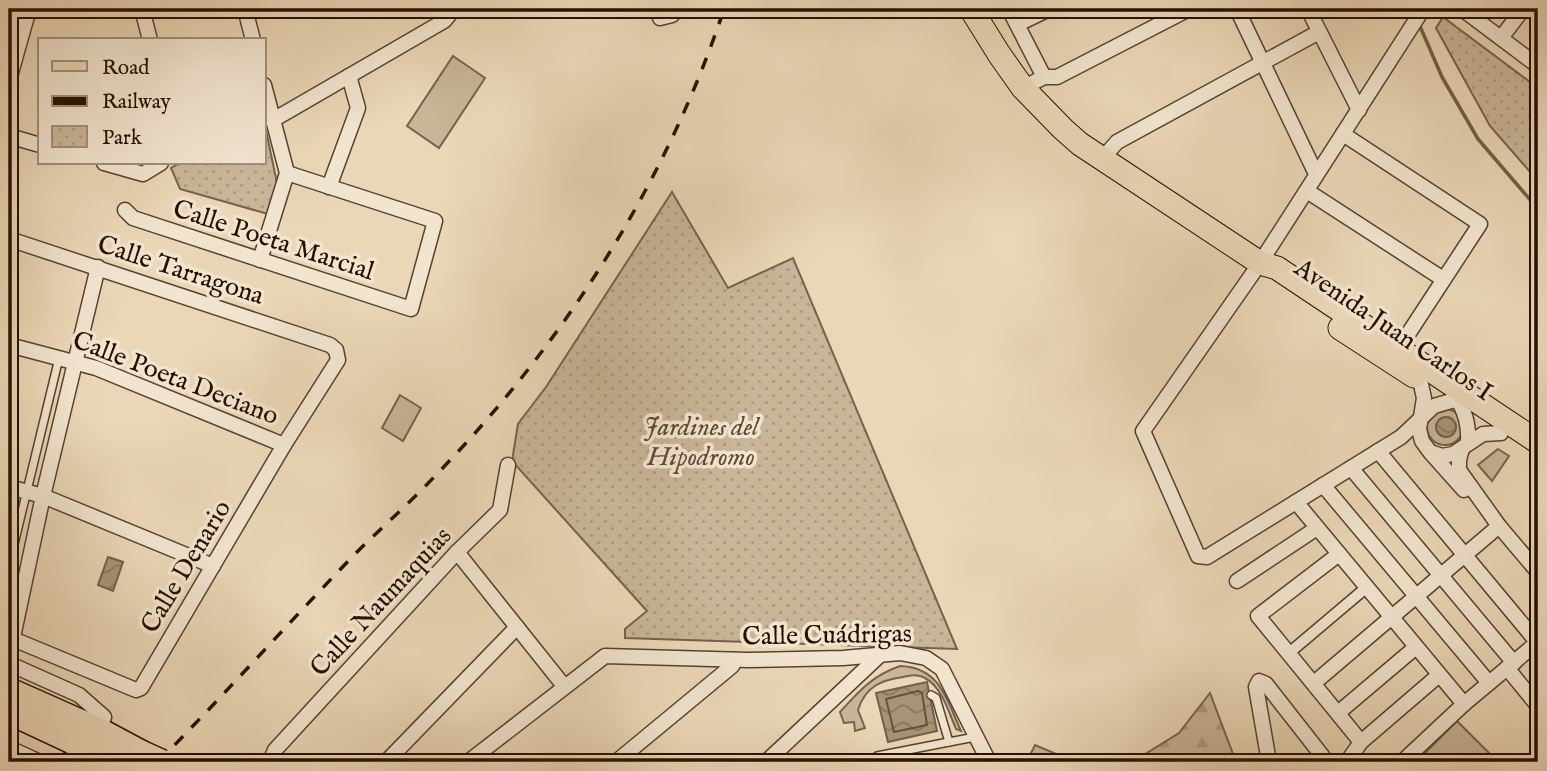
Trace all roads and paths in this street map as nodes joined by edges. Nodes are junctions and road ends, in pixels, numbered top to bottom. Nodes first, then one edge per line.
1 (142, 9) edge
2 (245, 9) edge
3 (454, 9) edge
4 (676, 9) edge
5 (971, 9) edge
6 (1010, 9) edge
7 (1049, 9) edge
8 (1189, 9) edge
9 (1237, 9) edge
10 (1308, 9) edge
11 (1423, 9) edge
12 (1462, 9) edge
13 (1523, 9) edge
14 (27, 10) edge
15 (659, 13) edge
16 (1018, 24) junction
17 (1319, 32) junction
18 (149, 38) edge
19 (252, 38) edge
20 (1501, 38) junction
21 (1263, 62) junction
22 (1538, 66) edge
23 (349, 76) junction
24 (1044, 77) junction
25 (9, 80) edge
26 (1023, 88) junction
27 (266, 103) edge
28 (1359, 110) junction
29 (273, 120) junction
30 (1343, 134) junction
31 (9, 136) edge
32 (38, 144) edge
33 (1102, 159) junction
34 (108, 164) edge
35 (159, 164) edge
36 (287, 173) junction
37 (1316, 174) junction
38 (329, 187) junction
39 (1307, 191) junction
40 (125, 210) dead end
41 (9, 239) edge
42 (260, 260) junction
43 (99, 267) junction
44 (1258, 267) junction
45 (1443, 279) junction
46 (9, 345) edge
47 (1399, 348) junction
48 (336, 350) joint
49 (59, 358) junction
50 (76, 362) junction
51 (1420, 380) junction
52 (1459, 397) junction
53 (1421, 416) junction
54 (1501, 433) junction
55 (1401, 437) junction
56 (1538, 442) edge
57 (284, 445) junction
58 (1426, 446) junction
59 (1465, 446) junction
60 (1378, 451) junction
61 (1538, 458) edge
62 (508, 465) dead end
63 (1351, 468) junction
64 (1323, 485) junction
65 (9, 487) edge
66 (27, 492) junction
67 (43, 496) junction
68 (1296, 502) junction
69 (1499, 526) junction
70 (1317, 528) junction
71 (457, 552) junction
72 (1339, 554) junction
73 (1465, 555) junction
74 (9, 565) edge
75 (213, 566) junction
76 (1538, 572) edge
77 (1441, 575) junction
78 (1237, 581) dead end
79 (1367, 587) junction
80 (1416, 597) junction
81 (1391, 617) junction
82 (517, 627) junction
83 (13, 639) junction
84 (1538, 643) edge
85 (1416, 647) junction
86 (1289, 653) junction
87 (880, 656) junction
88 (735, 660) junction
89 (1510, 665) junction
90 (1439, 675) junction
91 (1314, 683) junction
92 (1489, 683) junction
93 (564, 686) junction
94 (9, 690) edge
95 (931, 695) dead end
96 (1464, 704) junction
97 (1538, 706) edge
98 (9, 712) edge
99 (1338, 713) junction
100 (976, 737) junction
101 (93, 739) junction
102 (950, 742) junction
103 (1361, 743) junction
104 (9, 744) edge
105 (877, 756) dead end
106 (152, 758) edge
107 (51, 762) edge
108 (116, 762) edge
109 (270, 762) edge
110 (386, 762) edge
111 (468, 762) edge
112 (617, 762) edge
113 (766, 762) edge
114 (989, 762) edge
115 (1269, 762) edge
116 (1327, 762) edge
117 (1347, 762) edge
118 (1402, 762) edge

1 - 18 street
2 - 19 street
3 - 23 street
4 - 15 street
5 - 26 main road, Avenida Juan Carlos I
6 - 16 street
7 - 16 street
8 - 24 street
9 - 21 street
10 - 17 street
11 - 28 street
12 - 20 street
13 - 20 street
14 - 25 street
16 - 24 street
17 - 21 street
17 - 28 street
20 - 22 street
21 - 33 street
21 - 37 street
23 - 29 street
23 - 38 street
24 - 26 street
26 - 33 main road, Avenida Juan Carlos I
27 - 29 street
28 - 30 street
29 - 36 street
30 - 37 street
30 - 45 street
31 - 32 street
33 - 44 main road, Avenida Juan Carlos I
34 - 35 street
36 - 38 street
36 - 42 street
37 - 39 street
38 - 42 street, Calle Poeta Marcial
39 - 44 street
39 - 45 street
40 - 42 street, Calle Poeta Marcial
41 - 43 street, Calle Tarragona
43 - 48 street, Calle Tarragona
43 - 50 street
44 - 47 main road, Avenida Juan Carlos I
44 - 51 main road, Avenida Juan Carlos I
44 - 68 street
45 - 47 street
46 - 49 street, Calle Poeta Deciano
47 - 52 main road, Avenida Juan Carlos I
48 - 57 street, Calle Denario
49 - 50 street, Calle Poeta Deciano
49 - 66 lane
50 - 57 street, Calle Poeta Deciano
50 - 67 street
51 - 52 main road, Avenida Juan Carlos I
51 - 53 street
52 - 53 street
52 - 54 main road, Avenida Juan Carlos I
52 - 56 main road, Avenida Juan Carlos I
52 - 59 street
53 - 55 street
53 - 58 street
54 - 59 street
54 - 61 main road, Avenida Juan Carlos I
55 - 58 street
55 - 60 street
57 - 75 street, Calle Denario
58 - 59 street
58 - 69 street
59 - 69 street
60 - 63 street
60 - 73 street
62 - 71 street, Calle Naumaquias
63 - 64 street
63 - 77 street
64 - 68 street
64 - 80 street
65 - 66 street
66 - 67 street
66 - 74 lane
67 - 75 street
67 - 83 street
68 - 70 street
69 - 73 street
69 - 76 street
70 - 72 street
70 - 78 street
71 - 82 street
71 - 109 street, Calle Naumaquias
72 - 79 street
72 - 86 street
73 - 77 street
73 - 84 street
75 - 83 street, Calle Denario
77 - 80 street
77 - 89 street
79 - 81 street
79 - 86 street
80 - 81 street
80 - 92 street
81 - 85 street
81 - 91 street
82 - 93 street
82 - 110 street
83 - 101 street
84 - 89 street
85 - 90 street
85 - 99 street
86 - 91 street
87 - 88 street, Calle Cuádrigas
87 - 100 street, Calle Cuádrigas
87 - 113 street
88 - 93 street, Calle Cuádrigas
88 - 112 street
89 - 92 street
89 - 97 street
90 - 96 street
90 - 103 street
91 - 99 street
92 - 96 street
93 - 111 street
94 - 101 highway
95 - 102 lane
96 - 118 street
98 - 101 highway
99 - 103 street
100 - 102 lane
100 - 114 street, Calle Cuádrigas
101 - 106 highway
101 - 107 lane
101 - 108 highway
102 - 105 lane
103 - 117 street
104 - 107 lane
115 - 116 street

